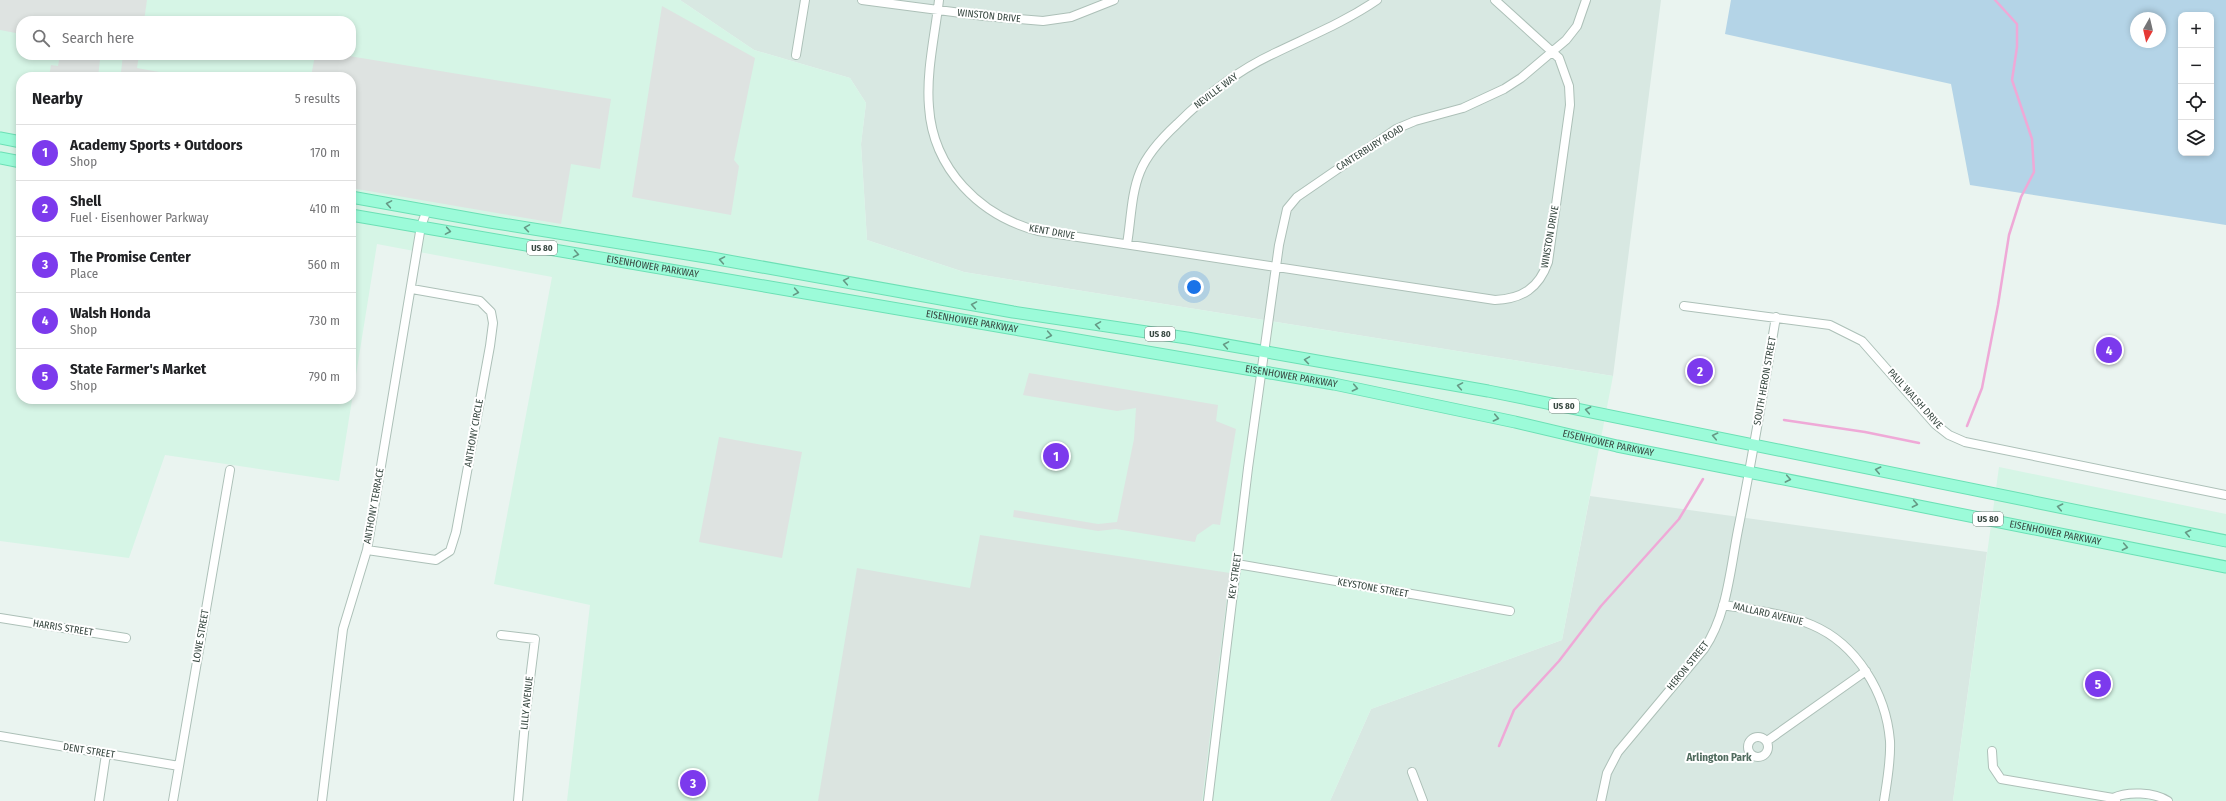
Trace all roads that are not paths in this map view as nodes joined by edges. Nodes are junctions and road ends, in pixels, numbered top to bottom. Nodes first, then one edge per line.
1 (805, 0) edge
2 (862, 0) edge
3 (940, 0) edge
4 (1114, 0) edge
5 (1377, 0) edge
6 (1495, 0) edge
7 (1586, 0) edge
8 (938, 10) junction
9 (1551, 52) junction
10 (796, 55) dead end
11 (0, 138) edge
12 (16, 141) edge
13 (0, 158) edge
14 (16, 161) edge
15 (356, 198) edge
16 (427, 210) junction
17 (356, 216) edge
18 (421, 226) junction
19 (1127, 244) junction
20 (1277, 267) junction
21 (412, 289) junction
22 (1684, 306) dead end
23 (1776, 317) junction
24 (1264, 352) junction
25 (1261, 371) junction
26 (1754, 444) junction
27 (230, 470) dead end
28 (1750, 472) junction
29 (2226, 495) edge
30 (2226, 541) edge
31 (367, 550) junction
32 (1237, 564) junction
33 (2226, 568) edge
34 (1723, 604) junction
35 (1510, 612) dead end
36 (0, 618) edge
37 (501, 635) dead end
38 (126, 638) dead end
39 (1866, 671) junction
40 (0, 736) edge
41 (1766, 741) dead end
42 (1992, 751) dead end
43 (106, 754) junction
44 (179, 766) junction
45 (1412, 772) dead end
46 (2114, 800) edge
47 (99, 801) edge
48 (173, 801) edge
49 (322, 801) edge
50 (518, 801) edge
51 (1208, 801) edge
52 (1423, 801) edge
53 (1601, 801) edge
54 (1884, 801) edge
55 (2168, 801) edge

1 - 10 street
2 - 8 street, WINSTON DRIVE
3 - 8 street, KENT DRIVE
4 - 8 street, WINSTON DRIVE
5 - 19 street, NEVILLE WAY
6 - 9 street, WINSTON DRIVE
7 - 9 street, CANTERBURY ROAD
8 - 19 street, KENT DRIVE
9 - 20 street, CANTERBURY ROAD
9 - 20 street, WINSTON DRIVE
11 - 12 main road
13 - 14 main road
16 -> 15 main road, EISENHOWER PARKWAY / US 80
16 - 18 street, ANTHONY TERRACE
24 -> 16 main road, EISENHOWER PARKWAY / US 80
17 - 18 main road, EISENHOWER PARKWAY / US 80
18 - 21 street, ANTHONY TERRACE
18 -> 25 main road, EISENHOWER PARKWAY / US 80
19 - 20 street, KENT DRIVE
20 - 24 street, CANTERBURY ROAD
21 - 31 street, ANTHONY TERRACE
21 - 31 street, ANTHONY CIRCLE
22 - 23 street, PAUL WALSH DRIVE
23 - 26 street, SOUTH HERON STREET
23 - 29 street, PAUL WALSH DRIVE
24 - 25 street, KEY STREET
26 -> 24 main road, EISENHOWER PARKWAY / US 80
25 -> 28 main road, EISENHOWER PARKWAY / US 80
25 - 32 street, KEY STREET
26 - 28 street, HERON STREET
30 -> 26 main road, EISENHOWER PARKWAY / US 80
27 - 44 street, LOWE STREET
28 -> 33 main road, EISENHOWER PARKWAY / US 80
28 - 34 street, HERON STREET
31 - 49 street, ANTHONY TERRACE
32 - 35 street, KEYSTONE STREET
32 - 51 street, KEY STREET
34 - 39 street, MALLARD AVENUE
34 - 53 street, HERON STREET
36 - 38 street, HARRIS STREET
37 - 50 street, LILLY AVENUE
39 - 41 street
39 - 54 street, MALLARD AVENUE
40 - 43 street, DENT STREET
42 - 46 street
43 - 44 street, DENT STREET
43 - 47 street
44 - 48 street, LOWE STREET
45 - 52 street
46 - 55 street

